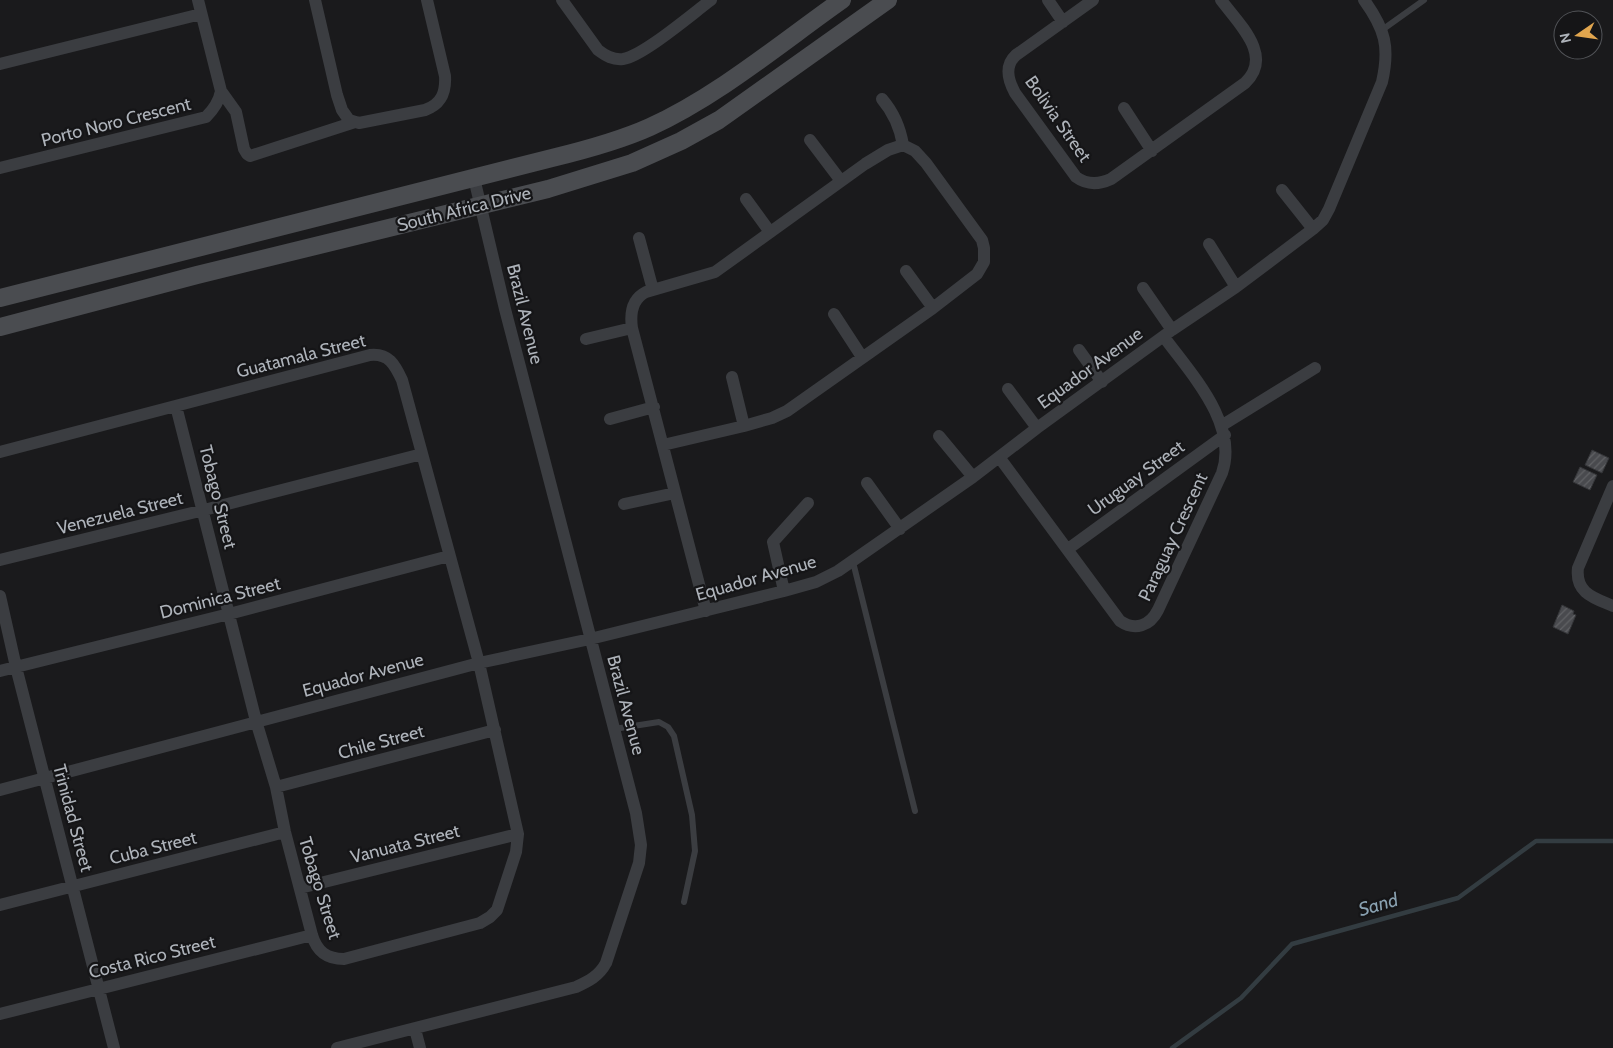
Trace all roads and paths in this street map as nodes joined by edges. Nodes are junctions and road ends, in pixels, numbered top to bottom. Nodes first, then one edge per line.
1 (198, 0) edge
2 (315, 0) edge
3 (427, 0) edge
4 (562, 0) edge
5 (711, 0) edge
6 (842, 0) edge
7 (888, 0) edge
8 (1048, 0) edge
9 (1093, 0) edge
10 (1221, 0) edge
11 (1364, 0) edge
12 (1424, 0) edge
13 (201, 14) junction
14 (1063, 22) junction
15 (1384, 34) junction
16 (0, 64) edge
17 (221, 91) junction
18 (882, 99) dead end
19 (1124, 108) dead end
20 (355, 122) junction
21 (810, 140) dead end
22 (903, 145) junction
23 (1152, 151) junction
24 (0, 168) edge
25 (474, 178) junction
26 (841, 181) junction
27 (1282, 190) dead end
28 (746, 199) dead end
29 (481, 205) junction
30 (1313, 229) junction
31 (770, 232) junction
32 (640, 238) dead end
33 (1209, 244) dead end
34 (906, 271) dead end
35 (1236, 287) junction
36 (1143, 288) dead end
37 (653, 290) junction
38 (0, 298) edge
39 (933, 308) junction
40 (834, 314) dead end
41 (0, 327) edge
42 (632, 328) junction
43 (1168, 333) junction
44 (586, 339) dead end
45 (1079, 350) dead end
46 (862, 357) junction
47 (1315, 368) dead end
48 (732, 377) dead end
49 (1102, 382) junction
50 (1008, 389) dead end
51 (176, 406) junction
52 (654, 407) junction
53 (610, 419) dead end
54 (744, 426) junction
55 (1037, 428) junction
56 (1223, 431) junction
57 (939, 436) dead end
58 (663, 445) junction
59 (0, 452) edge
60 (422, 454) junction
61 (999, 458) junction
62 (973, 477) junction
63 (867, 483) dead end
64 (1613, 486) edge
65 (676, 493) junction
66 (808, 503) dead end
67 (624, 504) dead end
68 (204, 510) junction
69 (900, 529) junction
70 (1068, 549) junction
71 (449, 556) junction
72 (0, 560) edge
73 (853, 562) junction
74 (784, 591) junction
75 (0, 596) edge
76 (1613, 606) edge
77 (706, 611) junction
78 (228, 614) junction
79 (590, 639) junction
80 (479, 663) junction
81 (16, 667) junction
82 (0, 671) edge
83 (256, 721) junction
84 (614, 729) junction
85 (495, 730) junction
86 (44, 779) junction
87 (276, 788) junction
88 (0, 790) edge
89 (915, 811) dead end
90 (285, 832) junction
91 (518, 834) junction
92 (73, 886) junction
93 (300, 888) junction
94 (684, 902) dead end
95 (0, 904) edge
96 (312, 935) junction
97 (100, 988) junction
98 (0, 1014) edge
99 (415, 1029) junction
100 (114, 1048) edge
101 (337, 1048) edge
102 (420, 1048) edge

1 - 13 street
2 - 20 street
3 - 20 street
4 - 5 street
6 - 25 street, South Africa Drive
7 - 29 street, South Africa Drive
8 - 14 street
9 - 14 street, Bolivia Street
10 - 23 street, Bolivia Street
11 - 15 street
12 - 15 lane
13 - 16 street
13 - 17 street
14 - 23 street, Bolivia Street
15 - 30 street, Equador Avenue
17 - 20 street
17 - 24 street, Porto Noro Crescent
18 - 22 street
19 - 23 street
21 - 26 street
22 - 26 street
22 - 39 street
25 - 29 street, Brazil Avenue
25 - 38 street, South Africa Drive
26 - 31 street
27 - 30 street
28 - 31 street
29 - 41 street, South Africa Drive
29 - 79 street, Brazil Avenue
30 - 35 street, Equador Avenue
31 - 37 street
32 - 37 street
33 - 35 street
34 - 39 street
35 - 43 street, Equador Avenue
36 - 43 street, Paraguay Crescent
37 - 42 street
39 - 46 street
40 - 46 street
42 - 44 street
42 - 52 street
43 - 49 street, Equador Avenue
43 - 56 street, Paraguay Crescent
45 - 49 street
46 - 54 street
47 - 56 street, Uruguay Street
48 - 54 street
49 - 55 street, Equador Avenue
50 - 55 street
51 - 59 street, Guatamala Street
51 - 60 street, Guatamala Street
51 - 68 street, Tobago Street
52 - 53 street
52 - 58 street
54 - 58 street
55 - 61 street, Equador Avenue
56 - 70 street, Uruguay Street
56 - 70 street, Paraguay Crescent
57 - 62 street
58 - 65 street
60 - 68 street, Venezuela Street
60 - 71 street, Guatamala Street
61 - 62 street, Equador Avenue
61 - 70 street, Paraguay Crescent
62 - 69 street, Equador Avenue
63 - 69 street
64 - 76 street
65 - 67 street
65 - 77 street
66 - 74 street
68 - 72 street, Venezuela Street
68 - 78 street, Tobago Street
69 - 73 street, Equador Avenue
71 - 78 street, Dominica Street
71 - 80 street, Guatamala Street
73 - 74 street, Equador Avenue
73 - 89 lane
74 - 77 street, Equador Avenue
75 - 81 street, Trinidad Street
77 - 79 street, Equador Avenue
78 - 81 street, Dominica Street
78 - 83 street, Tobago Street
79 - 80 street, Equador Avenue
79 - 84 street, Brazil Avenue
80 - 83 street, Equador Avenue
80 - 85 street, Tobago Street
81 - 82 street, Dominica Street
81 - 86 street, Trinidad Street
83 - 86 street, Equador Avenue
83 - 87 street, Tobago Street
84 - 94 lane
84 - 99 street, Brazil Avenue
85 - 87 street, Chile Street
85 - 91 street, Tobago Street
86 - 88 street, Equador Avenue
86 - 92 street, Trinidad Street
87 - 90 street, Tobago Street
90 - 92 street, Cuba Street
90 - 93 street, Tobago Street
91 - 93 street, Vanuata Street
91 - 96 street, Tobago Street
92 - 95 street, Cuba Street
92 - 97 street, Trinidad Street
93 - 96 street, Tobago Street
96 - 97 street, Costa Rico Street
97 - 98 street, Costa Rico Street
97 - 100 street, Trinidad Street
99 - 101 street, Brazil Avenue
99 - 102 street

